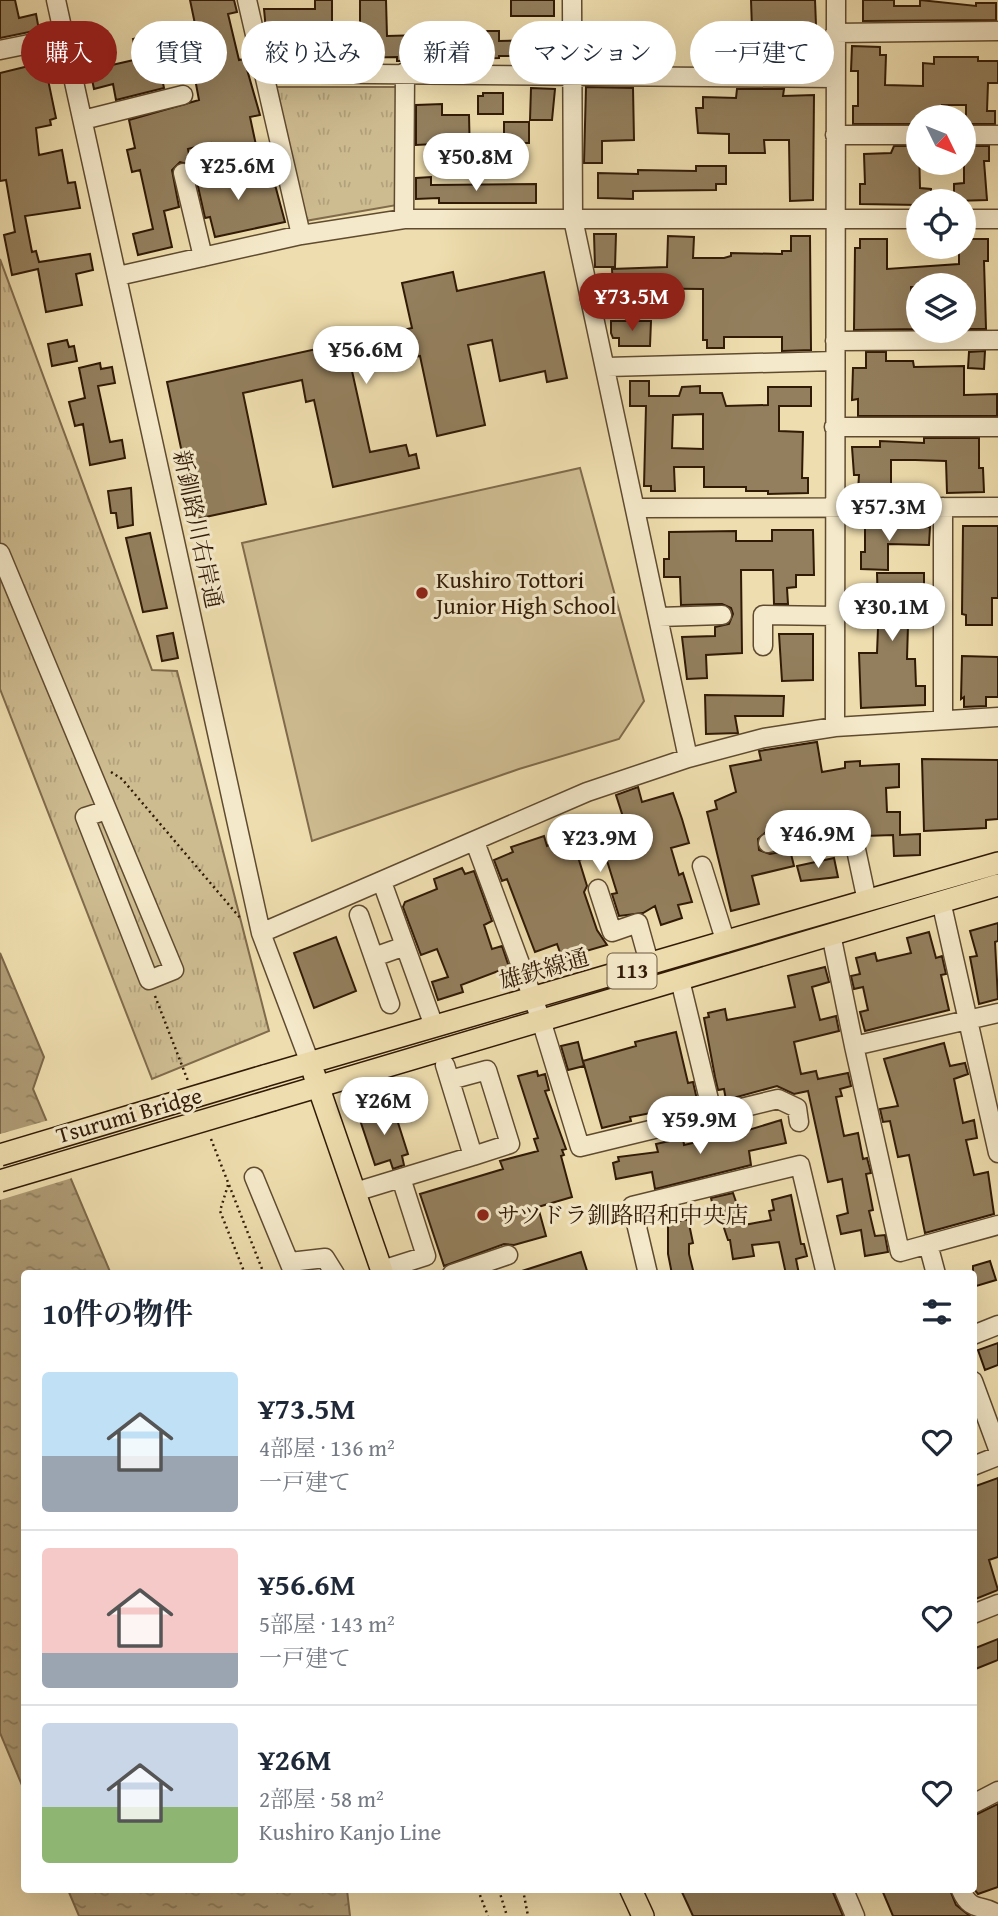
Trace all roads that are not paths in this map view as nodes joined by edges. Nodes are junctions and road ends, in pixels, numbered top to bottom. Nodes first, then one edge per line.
1 (56, 0) edge
2 (247, 0) edge
3 (572, 0) edge
4 (836, 0) edge
5 (61, 21) edge
6 (251, 21) edge
7 (572, 21) edge
8 (998, 31) edge
9 (835, 33) junction
10 (21, 46) edge
11 (0, 51) edge
12 (834, 78) joint
13 (75, 84) edge
14 (264, 84) edge
15 (405, 84) edge
16 (572, 84) edge
17 (183, 94) dead end
18 (83, 120) junction
19 (835, 135) junction
20 (906, 135) edge
21 (976, 135) edge
22 (998, 135) edge
23 (183, 173) dead end
24 (404, 219) junction
25 (573, 219) junction
26 (835, 219) junction
27 (906, 219) edge
28 (976, 219) edge
29 (998, 219) edge
30 (301, 235) junction
31 (203, 257) junction
32 (118, 276) junction
33 (998, 340) edge
34 (835, 341) junction
35 (835, 361) junction
36 (607, 367) junction
37 (834, 427) junction
38 (998, 427) edge
39 (834, 505) junction
40 (943, 507) junction
41 (998, 507) edge
42 (636, 508) junction
43 (0, 553) edge
44 (722, 615) dead end
45 (834, 616) junction
46 (659, 617) junction
47 (763, 646) dead end
48 (998, 718) edge
49 (943, 719) junction
50 (835, 727) junction
51 (688, 758) junction
52 (107, 810) junction
53 (475, 842) junction
54 (768, 843) dead end
55 (998, 863) edge
56 (702, 866) dead end
57 (382, 882) junction
58 (998, 885) edge
59 (598, 889) dead end
60 (867, 901) junction
61 (941, 901) junction
62 (359, 915) dead end
63 (261, 933) junction
64 (831, 934) junction
65 (726, 943) junction
66 (405, 946) junction
67 (374, 957) junction
68 (650, 966) junction
69 (680, 979) junction
70 (533, 1000) junction
71 (390, 1004) dead end
72 (998, 1013) edge
73 (541, 1020) junction
74 (967, 1020) junction
75 (434, 1026) junction
76 (854, 1046) junction
77 (310, 1063) junction
78 (264, 1076) joint
79 (319, 1087) junction
80 (712, 1112) junction
81 (799, 1122) dead end
82 (998, 1153) edge
83 (0, 1155) edge
84 (473, 1156) junction
85 (254, 1177) dead end
86 (401, 1178) junction
87 (0, 1181) edge
88 (355, 1192) junction
89 (998, 1225) edge
90 (928, 1244) junction
91 (508, 1255) dead end
92 (292, 1268) edge
93 (332, 1270) edge
94 (381, 1270) edge
95 (388, 1270) edge
96 (464, 1270) edge
97 (647, 1270) edge
98 (825, 1270) edge
99 (935, 1270) edge
100 (998, 1325) edge
101 (977, 1333) edge
102 (977, 1392) edge
103 (998, 1449) edge
104 (998, 1456) edge
105 (977, 1464) edge
106 (998, 1604) edge
107 (977, 1612) edge
108 (998, 1791) edge
109 (977, 1802) edge
110 (632, 1893) edge
111 (845, 1893) edge
112 (963, 1893) edge
113 (998, 1915) edge
114 (643, 1916) edge
115 (855, 1916) edge

1 - 5 street, 新釧路川右岸通
2 - 6 street
3 - 7 street
4 - 9 street
8 - 9 street
9 - 12 street
10 - 11 street
12 - 19 street
13 - 18 street, 新釧路川右岸通
14 - 30 street
15 - 24 street
16 - 25 street
17 - 18 street
18 - 32 street, 新釧路川右岸通
19 - 20 street
19 - 26 street
21 - 22 street
23 - 31 street
24 - 25 street
24 - 30 street
25 - 26 street
25 - 36 street
26 - 27 street
26 - 34 street
28 - 29 street
30 - 31 street
31 - 32 street
32 - 63 street, 新釧路川右岸通
33 - 34 street
34 - 35 street
35 - 36 street
35 - 37 street
36 - 42 street
37 - 38 street
37 - 39 street
39 - 40 street
39 - 42 street
39 - 45 street
40 - 41 street
40 - 49 street
42 - 46 street
43 - 52 street
44 - 46 street
45 - 47 street
45 - 50 street
46 - 51 street
48 - 49 street
49 - 50 street
50 - 51 street
51 - 53 street
52 - 52 street
53 - 57 street
53 - 70 street
54 - 60 street
55 - 60 main road, 雄鉄線通 / 113
56 - 65 street
57 - 63 street
57 - 66 street
58 - 61 main road, 113
59 - 68 street
60 - 65 main road, 雄鉄線通 / 113
61 - 64 main road, 113
61 - 74 street
62 - 67 street
63 - 77 street, 新釧路川右岸通
64 - 69 main road, 113
64 - 76 street
65 - 68 main road, 雄鉄線通 / 113
66 - 67 street
66 - 75 street
67 - 71 street
68 - 70 main road, 雄鉄線通 / 113
69 - 73 main road, 113
69 - 80 street
70 - 73 street
70 - 75 main road, 雄鉄線通 / 113
72 - 74 street
73 - 79 main road, 113
73 - 80 street
74 - 76 street
74 - 82 street
75 - 77 main road, 雄鉄線通 / 113
76 - 90 street
77 - 78 main road, 雄鉄線通 / 113
77 - 79 main road
78 - 83 main road, Tsurumi Bridge / 113, bridge
79 - 87 main road, Tsurumi Bridge / 113, bridge
79 - 88 main road
80 - 81 street
84 - 84 street
84 - 86 street
85 - 92 street
86 - 88 street
86 - 95 street
88 - 94 main road
89 - 90 street
90 - 99 street
91 - 96 street
92 - 93 street
97 - 98 street
100 - 101 street
102 - 103 street
104 - 105 street
106 - 107 street
108 - 109 street
110 - 114 main road
111 - 115 street
112 - 113 street

